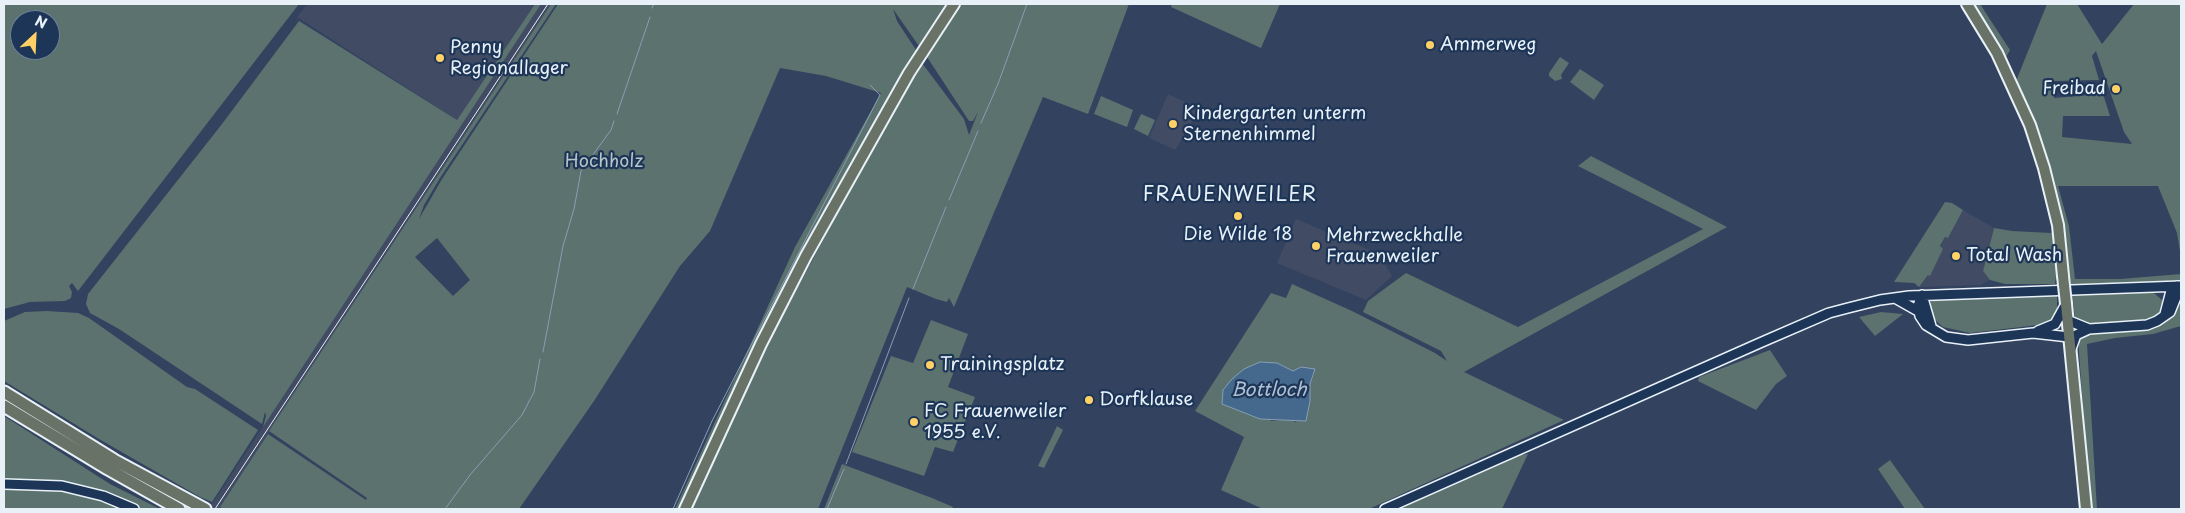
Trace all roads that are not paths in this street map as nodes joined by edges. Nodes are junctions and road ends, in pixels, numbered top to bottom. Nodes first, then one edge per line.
1 (954, 4) edge
2 (1967, 4) edge
3 (2152, 286) junction
4 (2179, 286) edge
5 (1922, 295) junction
6 (1895, 297) junction
7 (2066, 304) junction
8 (2168, 304) junction
9 (1918, 311) junction
10 (2164, 316) junction
11 (2067, 320) junction
12 (1932, 329) junction
13 (2089, 329) junction
14 (2033, 333) junction
15 (2069, 337) junction
16 (2071, 349) junction
17 (4, 392) edge
18 (4, 406) edge
19 (4, 484) edge
20 (134, 509) edge
21 (179, 509) edge
22 (205, 509) edge
23 (685, 509) edge
24 (1385, 509) edge
25 (2086, 509) edge

1 - 23 main road
2 - 7 main road, bridge
3 - 4 main road
3 - 5 main road
3 - 8 main road
4 - 8 main road
4 - 10 main road
5 - 6 main road
5 - 9 main road
5 - 12 main road
6 - 9 main road
6 - 24 main road
7 - 11 main road
7 - 14 main road
8 - 10 main road
9 - 12 main road
10 - 13 main road
11 - 13 main road
11 - 15 main road
12 - 14 main road
13 - 16 main road
14 - 15 main road
15 - 16 main road
16 - 25 main road
17 - 22 highway
18 - 21 highway
19 - 20 main road

